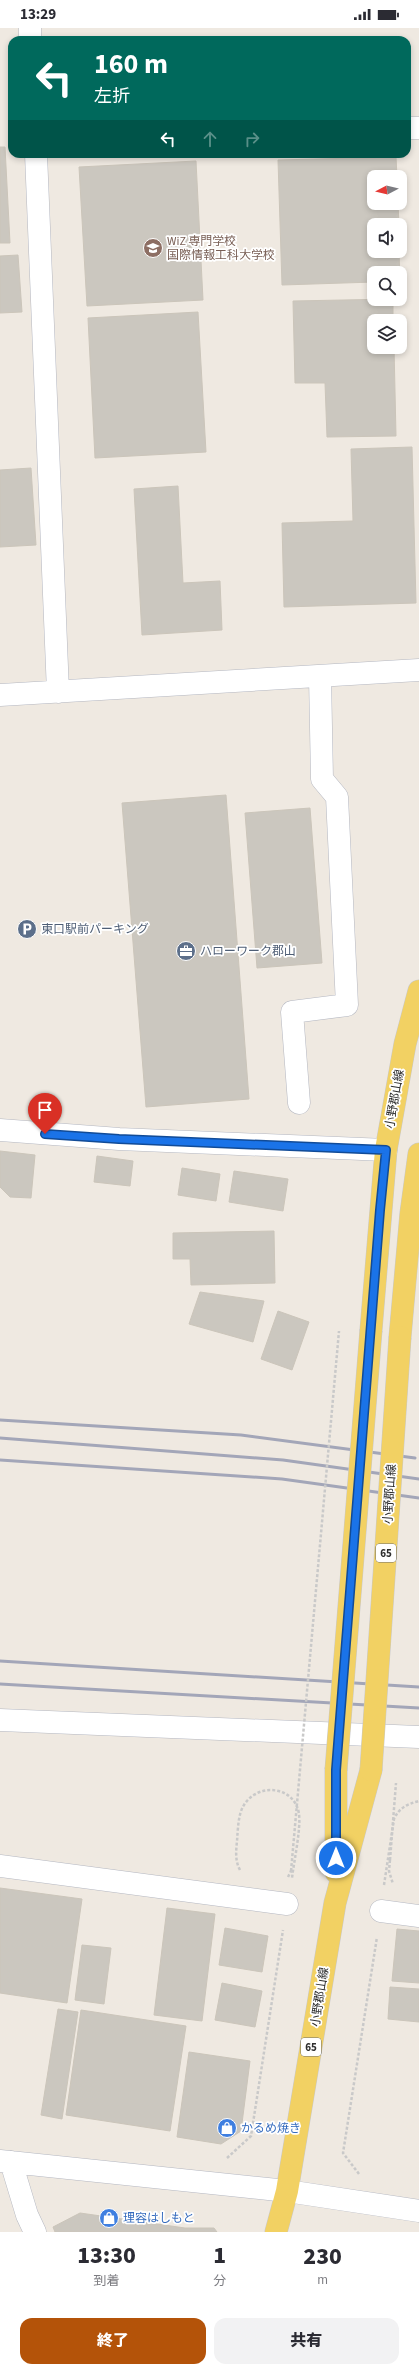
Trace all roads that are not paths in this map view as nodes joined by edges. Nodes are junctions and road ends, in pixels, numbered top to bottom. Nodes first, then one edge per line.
1 (36, 158) edge
2 (419, 670) edge
3 (320, 676) junction
4 (58, 692) junction
5 (0, 695) edge
6 (419, 991) edge
7 (299, 1103) dead end
8 (0, 1130) edge
9 (386, 1150) junction
10 (419, 1154) edge
11 (0, 1720) edge
12 (419, 1737) edge
13 (0, 1866) edge
14 (335, 1903) junction
15 (287, 1904) road end
16 (381, 1911) road end
17 (419, 1916) edge
18 (5, 2161) edge
19 (287, 2192) junction
20 (419, 2211) edge
21 (35, 2232) edge
22 (276, 2232) edge

1 - 4 street
2 - 3 street
3 - 4 street
3 - 7 street
4 - 5 street
6 - 9 main road, 小野郡山線 / 65
8 - 9 street
9 - 14 main road, 小野郡山線 / 65, bridge
10 - 14 main road, 小野郡山線 / 65, bridge
11 - 12 street
13 - 15 street
14 - 19 main road, 小野郡山線 / 65
16 - 17 street
18 - 19 street
18 - 21 street
19 - 20 street
19 - 22 main road, 小野郡山線 / 65

